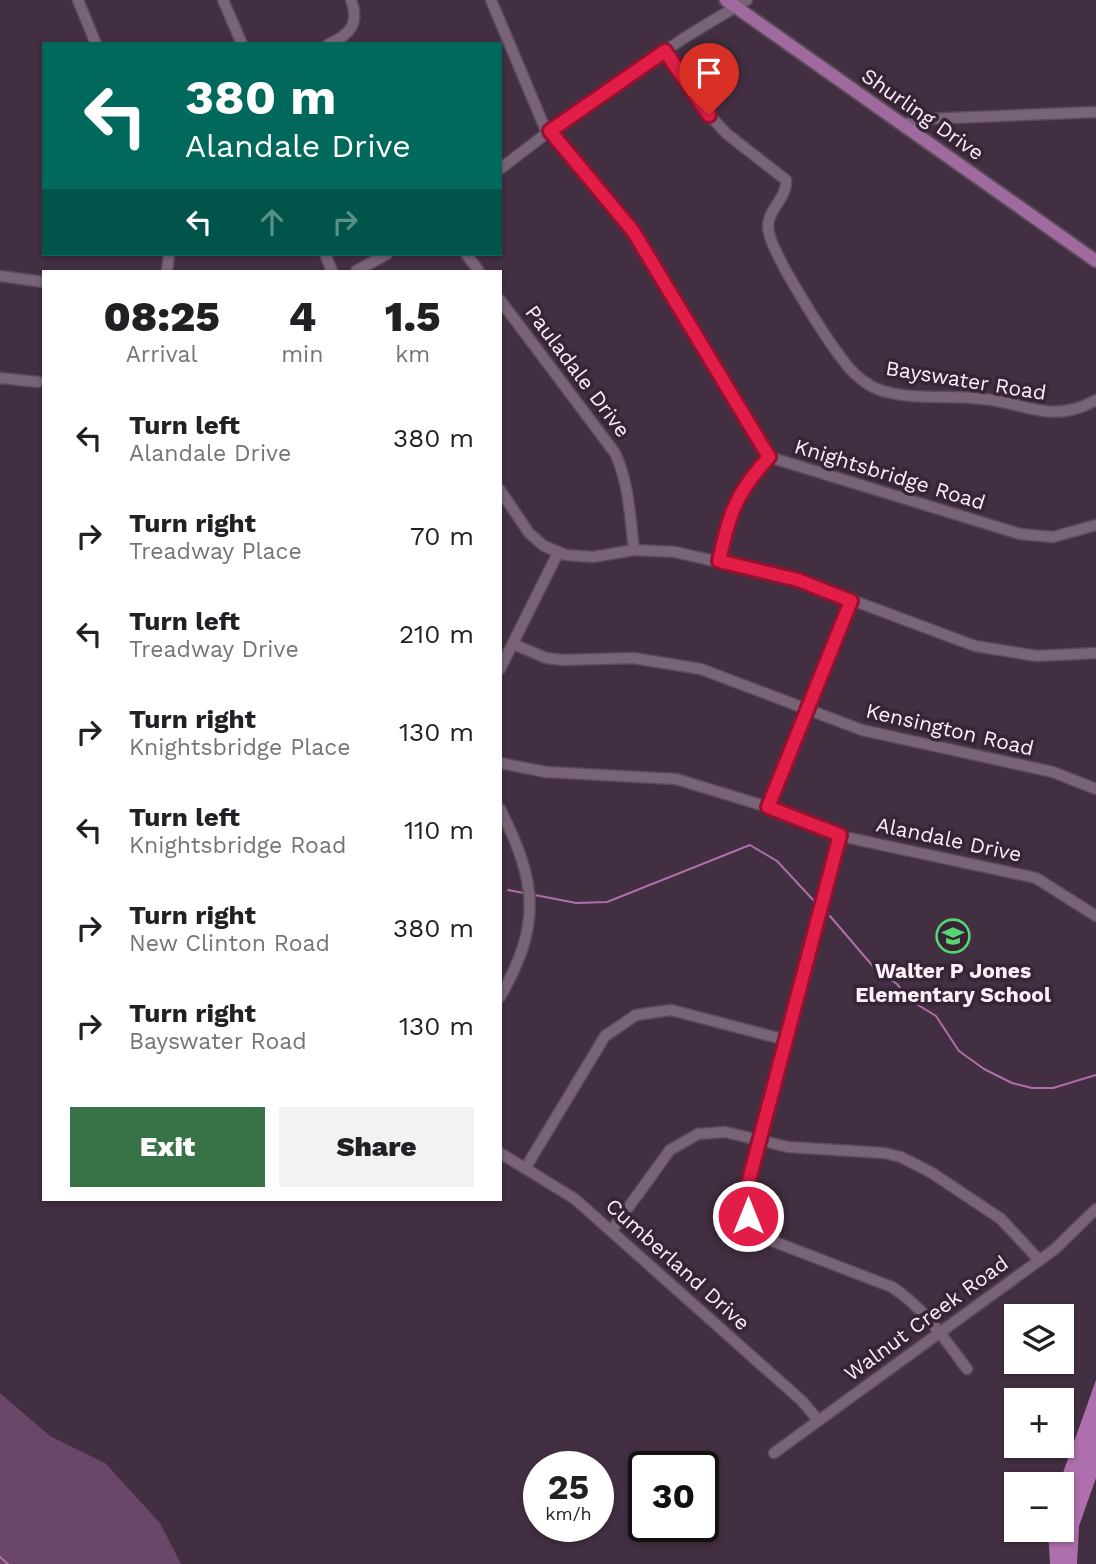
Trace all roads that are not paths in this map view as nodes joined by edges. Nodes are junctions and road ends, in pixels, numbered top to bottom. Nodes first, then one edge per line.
1 (78, 0) edge
2 (223, 0) edge
3 (351, 0) edge
4 (491, 0) edge
5 (737, 2) edge
6 (95, 42) edge
7 (241, 42) edge
8 (334, 42) edge
9 (665, 51) junction
10 (1096, 112) edge
11 (904, 124) junction
12 (548, 132) junction
13 (502, 167) edge
14 (384, 256) edge
15 (468, 256) edge
16 (1096, 261) edge
17 (361, 270) edge
18 (478, 270) edge
19 (0, 276) edge
20 (42, 282) edge
21 (502, 303) edge
22 (0, 378) edge
23 (38, 382) dead end
24 (1096, 400) edge
25 (769, 457) junction
26 (502, 493) edge
27 (1096, 525) edge
28 (634, 550) junction
29 (558, 553) junction
30 (719, 561) junction
31 (851, 601) junction
32 (513, 644) junction
33 (1096, 653) edge
34 (502, 665) edge
35 (808, 708) junction
36 (502, 763) edge
37 (1096, 789) edge
38 (768, 807) junction
39 (502, 814) edge
40 (840, 835) junction
41 (1096, 916) edge
42 (502, 993) edge
43 (786, 1040) junction
44 (759, 1140) junction
45 (502, 1154) edge
46 (526, 1167) junction
47 (1096, 1209) edge
48 (612, 1230) junction
49 (1039, 1260) junction
50 (940, 1332) junction
51 (967, 1369) dead end
52 (818, 1420) junction
53 (774, 1453) dead end

1 - 6 street
2 - 7 street
3 - 8 street
4 - 12 street, Knightsbridge Road
5 - 9 street
5 - 11 main road, Shurling Drive
9 - 12 street
9 - 24 street, Bayswater Road
10 - 11 street
11 - 16 main road, Shurling Drive
12 - 13 street
12 - 25 street, Knightsbridge Road
14 - 17 street
15 - 18 street
19 - 20 street
21 - 28 street, Pauladale Drive
22 - 23 street
25 - 27 street, Knightsbridge Road
25 - 30 street
26 - 29 street
28 - 29 street
28 - 30 street
29 - 32 street
30 - 31 street
31 - 33 street
31 - 35 street
32 - 34 street
32 - 35 street, Kensington Road
35 - 37 street, Kensington Road
35 - 38 street
36 - 38 street, Alandale Drive
38 - 40 street, Alandale Drive
39 - 42 street
40 - 41 street, Alandale Drive
40 - 43 street
43 - 44 street
43 - 46 street
44 - 48 street
44 - 49 street
44 - 50 street
45 - 46 street, Cumberland Drive
46 - 48 street, Cumberland Drive
47 - 49 street, Walnut Creek Road
48 - 52 street, Cumberland Drive
49 - 50 street, Walnut Creek Road
50 - 51 street
50 - 52 street, Walnut Creek Road
52 - 53 street, Walnut Creek Road

